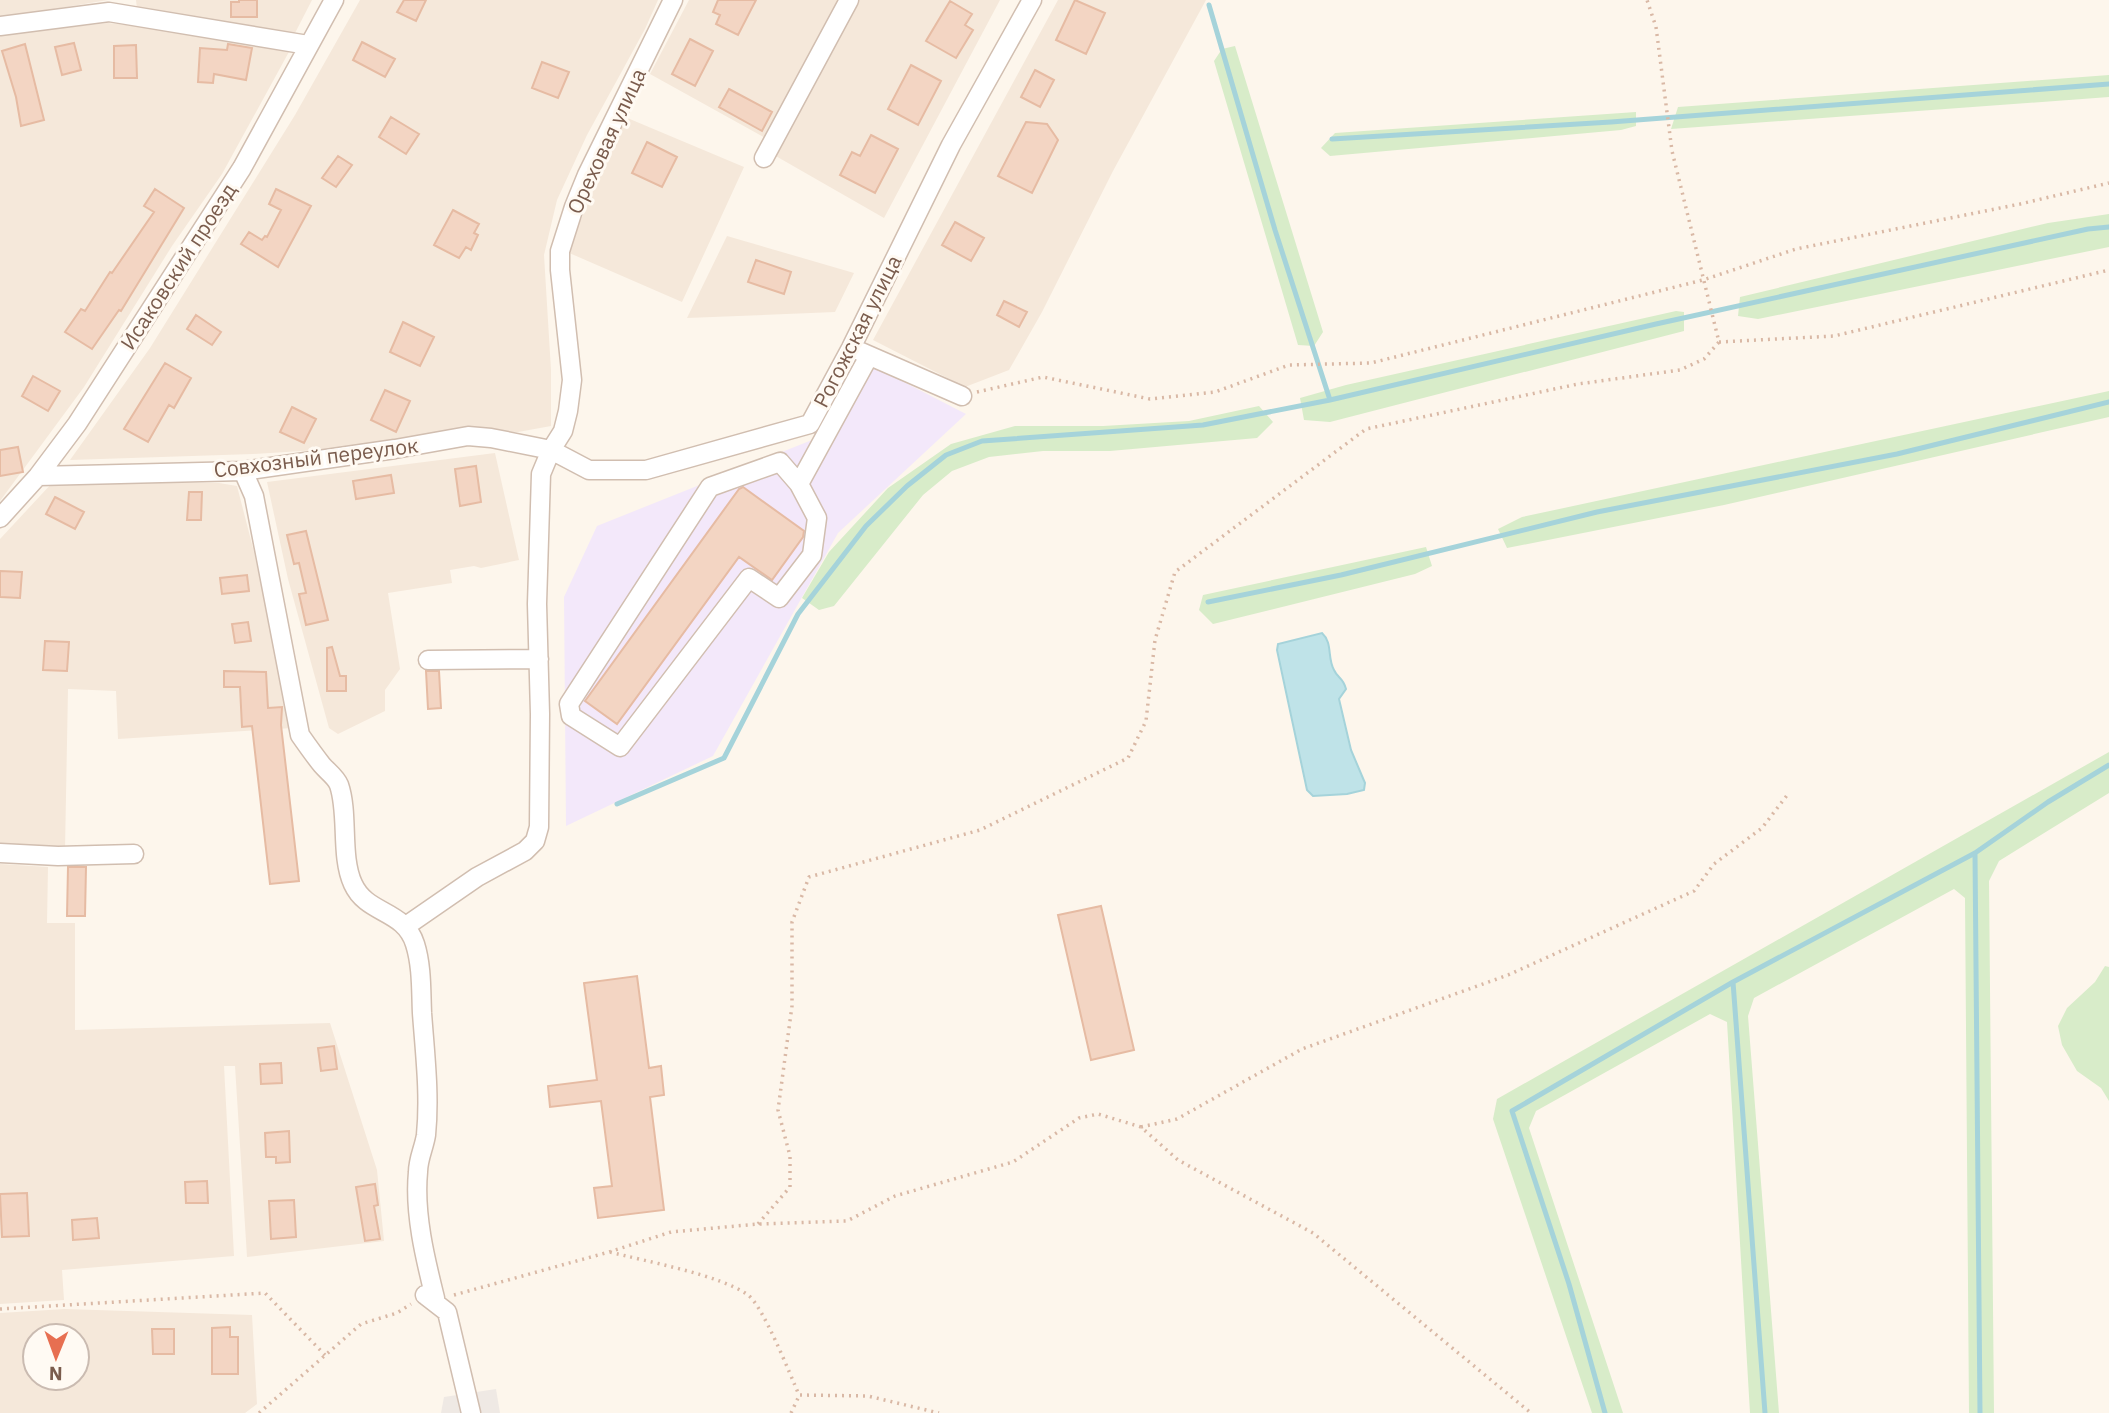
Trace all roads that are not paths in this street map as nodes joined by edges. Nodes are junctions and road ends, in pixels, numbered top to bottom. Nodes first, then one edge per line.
1 (124, 0) edge
2 (334, 0) edge
3 (673, 0) edge
4 (849, 0) edge
5 (1032, 0) edge
6 (109, 12) junction
7 (0, 26) edge
8 (308, 45) junction
9 (764, 158) dead end
10 (851, 348) junction
11 (869, 356) junction
12 (962, 396) road end
13 (551, 450) junction
14 (243, 471) junction
15 (38, 476) junction
16 (799, 484) junction
17 (0, 518) edge
18 (539, 659) junction
19 (428, 660) dead end
20 (0, 853) edge
21 (134, 854) dead end
22 (407, 926) junction
23 (471, 1413) edge

1 - 6 street
2 - 8 street, Исаковский проезд
3 - 13 street, Ореховая улица
4 - 9 street
5 - 10 street, Рогожская улица
6 - 7 street
6 - 8 street
8 - 15 street, Исаковский проезд
10 - 11 street
10 - 13 street, Рогожская улица
11 - 12 street
11 - 16 street
13 - 14 street, Совхозный переулок
13 - 18 street, Ореховая улица
14 - 15 street, Совхозный переулок
14 - 22 street
15 - 17 street, Исаковский проезд
16 - 16 street
18 - 19 street
18 - 22 street, Ореховая улица
20 - 21 street
22 - 23 street

